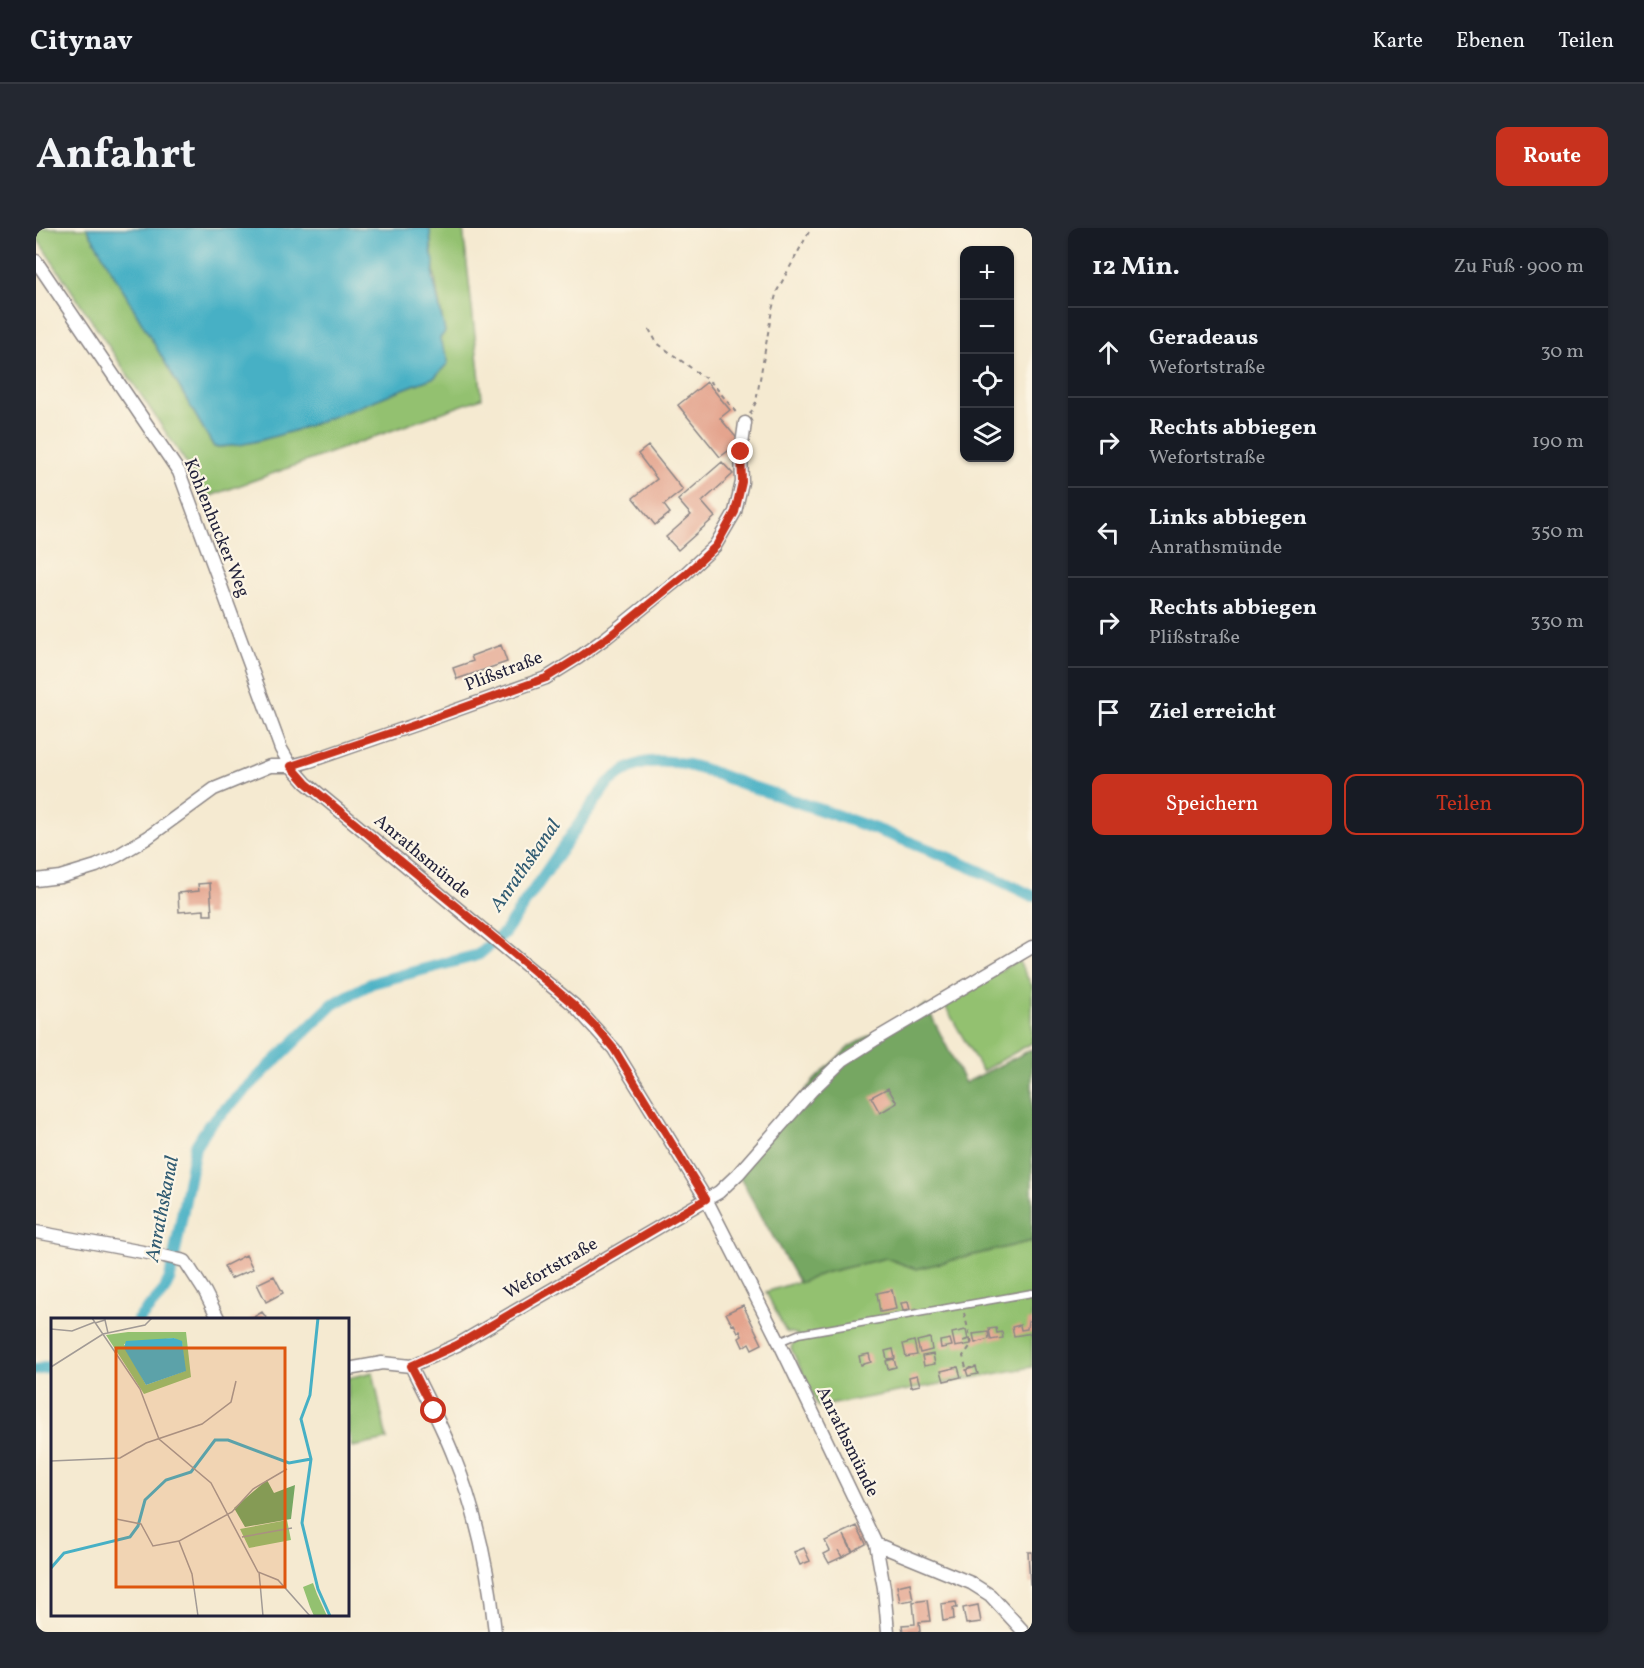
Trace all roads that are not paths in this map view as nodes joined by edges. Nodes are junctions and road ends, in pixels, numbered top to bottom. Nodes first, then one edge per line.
1 (36, 261) edge
2 (745, 423) road end
3 (291, 766) junction
4 (36, 880) edge
5 (1032, 947) edge
6 (706, 1199) junction
7 (36, 1232) edge
8 (1032, 1293) edge
9 (218, 1318) edge
10 (779, 1342) junction
11 (411, 1366) junction
12 (350, 1369) edge
13 (876, 1544) junction
14 (495, 1632) edge
15 (888, 1632) edge
16 (1024, 1632) edge

1 - 3 street, Kohlenhucker Weg
2 - 3 street, Plißstraße
3 - 4 street, Plißstraße
3 - 6 street, Anrathsmünde
5 - 6 street
6 - 10 street, Anrathsmünde
6 - 11 street, Wefortstraße
7 - 9 street
8 - 10 lane
10 - 13 street, Anrathsmünde
11 - 12 street
11 - 14 street
13 - 15 street, Anrathsmünde
13 - 16 street

